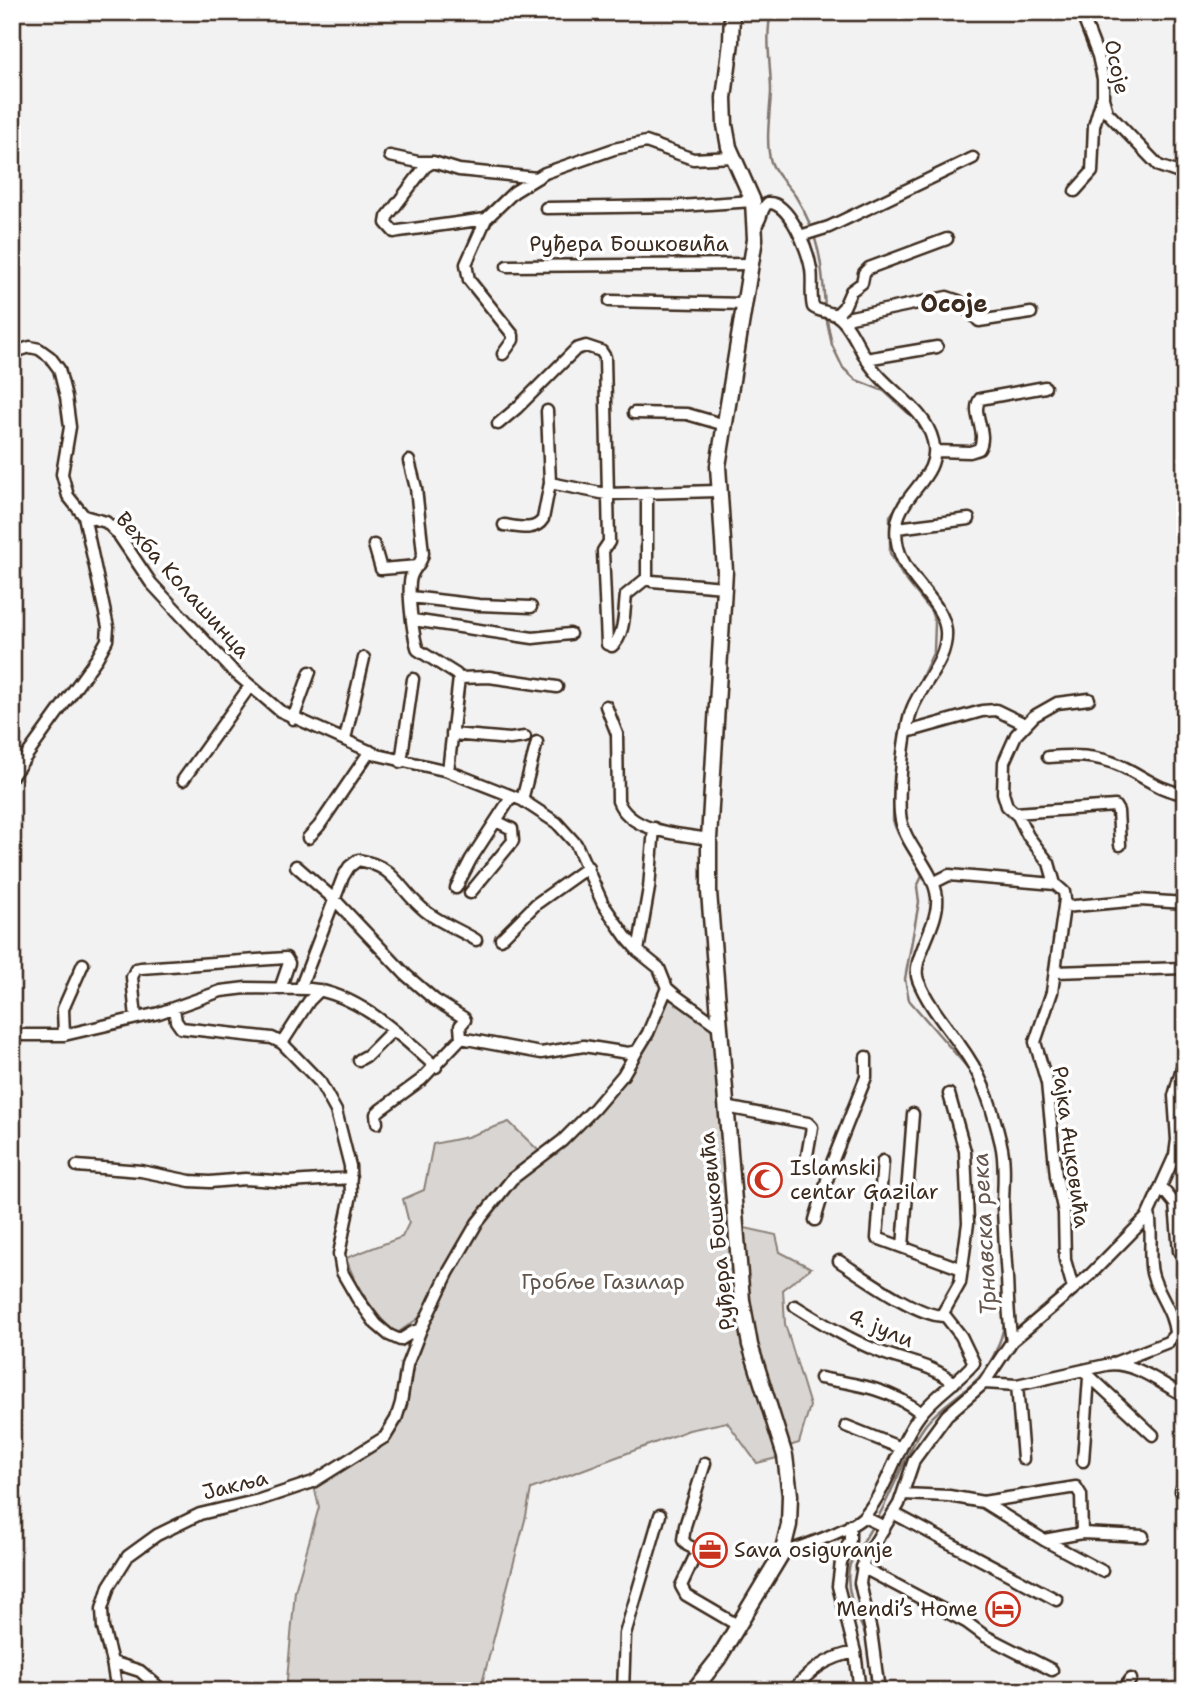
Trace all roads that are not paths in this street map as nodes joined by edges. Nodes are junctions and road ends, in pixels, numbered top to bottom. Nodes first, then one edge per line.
1 (732, 12) edge
2 (1081, 12) edge
3 (1103, 95) junction
4 (390, 156) dead end
5 (733, 157) junction
6 (973, 158) dead end
7 (433, 162) junction
8 (1185, 176) edge
9 (537, 178) junction
10 (1075, 191) dead end
11 (753, 201) junction
12 (545, 208) dead end
13 (486, 219) junction
14 (755, 226) junction
15 (810, 233) junction
16 (947, 239) dead end
17 (752, 264) junction
18 (507, 266) dead end
19 (610, 301) dead end
20 (746, 304) junction
21 (1031, 313) dead end
22 (837, 317) junction
23 (937, 347) dead end
24 (12, 354) edge
25 (503, 354) dead end
26 (866, 359) junction
27 (1045, 387) dead end
28 (547, 411) dead end
29 (634, 413) dead end
30 (498, 424) dead end
31 (725, 425) junction
32 (935, 451) junction
33 (409, 461) dead end
34 (550, 483) junction
35 (718, 491) junction
36 (647, 493) junction
37 (607, 494) junction
38 (84, 516) junction
39 (969, 519) dead end
40 (504, 525) dead end
41 (897, 528) junction
42 (374, 545) dead end
43 (418, 566) junction
44 (647, 578) junction
45 (724, 587) junction
46 (411, 597) junction
47 (531, 607) dead end
48 (413, 620) junction
49 (570, 634) dead end
50 (364, 659) dead end
51 (310, 672) dead end
52 (459, 678) junction
53 (413, 679) dead end
54 (250, 686) junction
55 (557, 687) dead end
56 (1089, 699) dead end
57 (606, 706) dead end
58 (293, 719) junction
59 (1025, 724) junction
60 (907, 733) junction
61 (452, 734) junction
62 (525, 737) dead end
63 (345, 739) junction
64 (537, 742) dead end
65 (370, 751) junction
66 (1048, 757) dead end
67 (401, 762) junction
68 (448, 771) junction
69 (12, 776) edge
70 (183, 780) dead end
71 (1185, 794) edge
72 (517, 798) junction
73 (1016, 813) junction
74 (496, 821) junction
75 (654, 828) junction
76 (308, 838) dead end
77 (709, 839) junction
78 (1120, 845) dead end
79 (296, 866) dead end
80 (588, 867) junction
81 (933, 883) junction
82 (1055, 884) junction
83 (456, 888) dead end
84 (470, 893) dead end
85 (335, 900) junction
86 (1185, 903) edge
87 (1064, 907) junction
88 (501, 939) dead end
89 (476, 940) dead end
90 (638, 951) junction
91 (83, 964) dead end
92 (1185, 968) edge
93 (1055, 972) junction
94 (667, 988) junction
95 (280, 989) junction
96 (300, 989) junction
97 (320, 990) junction
98 (174, 1009) junction
99 (136, 1018) junction
100 (718, 1026) junction
101 (393, 1030) junction
102 (12, 1035) edge
103 (64, 1035) junction
104 (461, 1038) junction
105 (282, 1043) junction
106 (637, 1051) junction
107 (866, 1057) dead end
108 (1185, 1057) edge
109 (359, 1060) dead end
110 (436, 1067) junction
111 (949, 1094) dead end
112 (726, 1107) junction
113 (913, 1114) dead end
114 (377, 1123) dead end
115 (1180, 1124) edge
116 (883, 1161) dead end
117 (77, 1166) dead end
118 (806, 1167) dead end
119 (351, 1178) junction
120 (1161, 1188) junction
121 (1149, 1213) junction
122 (815, 1220) dead end
123 (903, 1247) junction
124 (1185, 1260) edge
125 (839, 1261) dead end
126 (962, 1269) junction
127 (1073, 1288) junction
128 (795, 1306) dead end
129 (943, 1316) junction
130 (421, 1329) junction
131 (1012, 1340) junction
132 (1111, 1364) junction
133 (1086, 1373) junction
134 (820, 1377) dead end
135 (954, 1383) junction
136 (984, 1383) junction
137 (1017, 1385) junction
138 (1185, 1396) edge
139 (921, 1413) junction
140 (846, 1426) dead end
141 (1153, 1435) dead end
142 (901, 1448) junction
143 (1023, 1459) dead end
144 (1083, 1461) dead end
145 (705, 1463) dead end
146 (1185, 1479) edge
147 (1181, 1490) dead end
148 (903, 1494) junction
149 (983, 1502) junction
150 (893, 1513) junction
151 (660, 1515) dead end
152 (866, 1518) junction
153 (850, 1525) junction
154 (882, 1526) junction
155 (1082, 1533) junction
156 (1143, 1536) dead end
157 (1044, 1540) junction
158 (782, 1553) junction
159 (862, 1567) junction
160 (1102, 1572) dead end
161 (1057, 1600) dead end
162 (738, 1626) junction
163 (855, 1652) junction
164 (112, 1662) junction
165 (1052, 1670) dead end
166 (1130, 1679) dead end
167 (117, 1691) edge
168 (163, 1691) edge
169 (622, 1691) edge
170 (693, 1691) edge
171 (792, 1691) edge
172 (860, 1691) edge
173 (879, 1691) edge
174 (1122, 1691) edge

1 - 5 main road, Руђера Бошковића
2 - 3 street, Осоје
3 - 8 street, Осоје
3 - 10 street
4 - 7 street
5 - 9 street
5 - 11 main road, Руђера Бошковића
6 - 15 street
7 - 9 street
7 - 13 street
9 - 13 street
11 - 12 street, Руђера Бошковића
11 - 14 main road, Руђера Бошковића
13 - 25 street
14 - 15 street, Руђера Бошковића
14 - 17 main road, Руђера Бошковића
15 - 22 street
16 - 22 street
17 - 18 street, Руђера Бошковића
17 - 20 main road, Руђера Бошковића
19 - 20 street
20 - 31 main road, Руђера Бошковића
21 - 22 street
22 - 26 street
23 - 26 street
24 - 38 street
26 - 32 street
27 - 32 street
28 - 34 street
29 - 31 street
30 - 37 street
31 - 35 main road, Руђера Бошковића
32 - 41 street
33 - 43 street
34 - 37 street
34 - 40 street
35 - 36 street
35 - 45 main road, Руђера Бошковића
36 - 37 street
36 - 44 street
37 - 44 street
38 - 54 street, Вехба Колашинца
38 - 69 street, Вехба Колашинца
39 - 41 street
41 - 60 street
42 - 43 street
43 - 46 street
44 - 45 street
45 - 77 main road, Руђера Бошковића
46 - 47 street
46 - 48 street
48 - 49 street
48 - 52 street
50 - 63 street
51 - 58 street
52 - 55 street
52 - 61 street
53 - 67 street
54 - 58 street, Вехба Колашинца
54 - 70 street, Вехба Колашинца
56 - 59 street
57 - 75 street
58 - 63 street, Вехба Колашинца
59 - 60 street
59 - 73 street, Рајка Ацковића
60 - 81 street
61 - 62 street
61 - 68 street
63 - 65 street, Вехба Колашинца
64 - 72 street
65 - 67 street, Вехба Колашинца
65 - 76 street
66 - 71 street
67 - 68 street, Вехба Колашинца
68 - 72 street, Вехба Колашинца
72 - 74 street
72 - 80 street, Вехба Колашинца
73 - 78 street
73 - 82 street, Рајка Ацковића
74 - 83 street
74 - 84 street
75 - 77 street
75 - 90 street
77 - 100 main road, Руђера Бошковића
79 - 85 street
80 - 88 street
80 - 90 street, Вехба Колашинца
81 - 82 street
81 - 131 street
82 - 87 street, Рајка Ацковића
85 - 89 street
85 - 96 street
85 - 104 street
86 - 87 street
87 - 93 street, Рајка Ацковића
90 - 94 street, Вехба Колашинца
91 - 103 street
92 - 93 street
93 - 127 street, Рајка Ацковића
94 - 100 street
94 - 106 street, Јакља
95 - 96 street
95 - 98 street
95 - 99 street
96 - 97 street
97 - 101 street
97 - 105 street
98 - 99 street
98 - 105 street
99 - 103 street
100 - 112 main road, Руђера Бошковића
101 - 109 street
101 - 110 street
102 - 103 street
104 - 106 street
104 - 110 street
105 - 119 street
106 - 130 street, Јакља
107 - 122 street
108 - 115 street
110 - 114 street
111 - 126 street, 4. јули
112 - 118 street, Руђера Бошковића
112 - 158 main road, Руђера Бошковића
113 - 123 street
115 - 120 street
116 - 123 street
117 - 119 street
119 - 130 street
120 - 121 street
120 - 124 street
121 - 127 street
121 - 132 street
123 - 126 street
125 - 129 street, 4. јули
126 - 129 street, 4. јули
127 - 131 street
128 - 135 street, 4. јули
129 - 135 street, 4. јули
130 - 164 street, Јакља
131 - 136 street
132 - 133 street
132 - 138 street
133 - 137 street
133 - 141 street
133 - 144 street
134 - 139 street
135 - 139 street, 4. јули
136 - 137 street
136 - 148 street
137 - 143 street
139 - 142 street, 4. јули
140 - 142 street
142 - 152 street, 4. јули
145 - 162 street
146 - 147 street
148 - 149 street
148 - 150 street
149 - 155 street
149 - 157 street
150 - 154 street
150 - 161 street
151 - 169 street
152 - 153 street
152 - 154 street
153 - 158 street
153 - 163 street
154 - 159 street
155 - 156 street
155 - 157 street
157 - 160 street
158 - 162 main road, Руђера Бошковића
159 - 165 street
159 - 173 street
162 - 170 main road, Руђера Бошковића
163 - 171 street
163 - 172 street
164 - 167 street, Јакља
164 - 168 street
166 - 174 street

